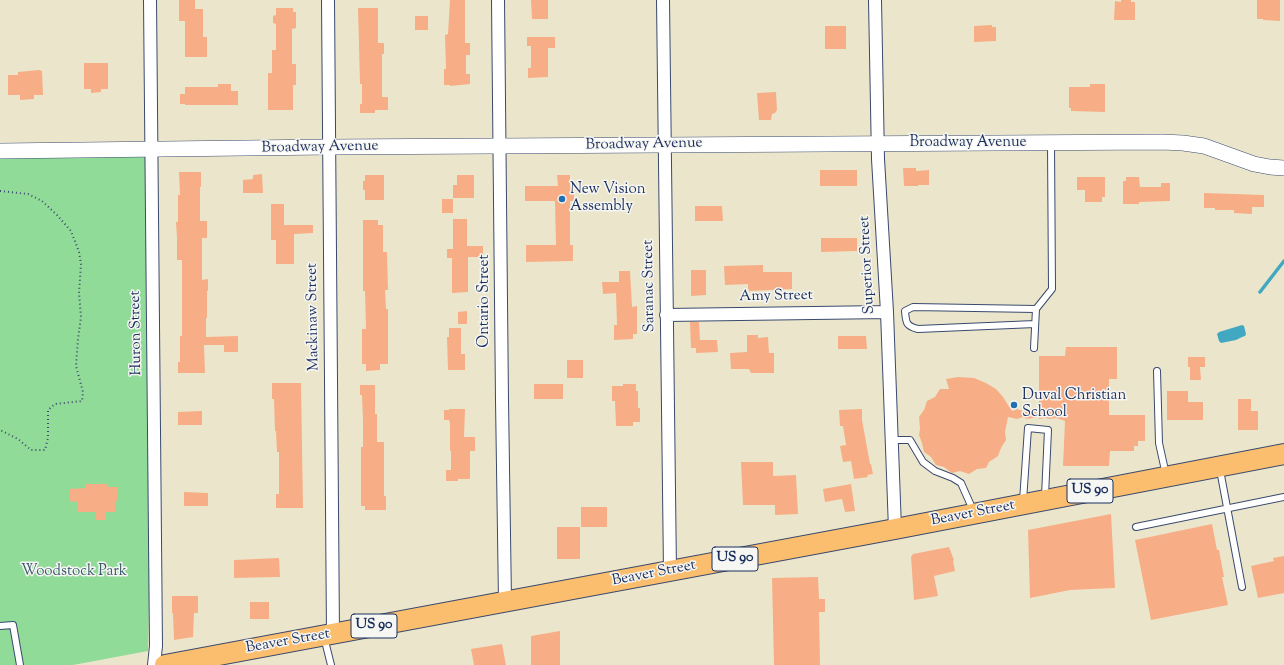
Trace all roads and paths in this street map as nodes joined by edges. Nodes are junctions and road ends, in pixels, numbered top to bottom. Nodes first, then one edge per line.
1 (150, 0) edge
2 (328, 0) edge
3 (498, 0) edge
4 (663, 0) edge
5 (875, 0) edge
6 (1051, 142) junction
7 (878, 143) junction
8 (665, 145) junction
9 (500, 146) junction
10 (328, 147) junction
11 (151, 150) junction
12 (0, 151) edge
13 (1284, 168) edge
14 (0, 191) edge
15 (1036, 308) junction
16 (887, 312) junction
17 (666, 315) junction
18 (1035, 324) junction
19 (1034, 348) dead end
20 (1157, 371) dead end
21 (0, 430) edge
22 (892, 440) junction
23 (1284, 454) edge
24 (1219, 466) junction
25 (1166, 476) junction
26 (1284, 496) edge
27 (1045, 500) junction
28 (1022, 504) junction
29 (1228, 508) junction
30 (975, 514) junction
31 (1136, 527) dead end
32 (895, 529) junction
33 (670, 571) junction
34 (1242, 587) dead end
35 (505, 602) junction
36 (0, 626) edge
37 (329, 635) junction
38 (20, 665) edge
39 (154, 665) edge
40 (165, 665) edge
41 (331, 665) edge

1 - 11 street, Huron Street
2 - 10 street, Mackinaw Street
3 - 9 street, Ontario Street
4 - 8 street, Saranac Street
5 - 7 street, Superior Street
6 - 7 street, Broadway Avenue
6 - 13 street, Broadway Avenue
6 - 15 lane
7 - 8 street, Broadway Avenue
7 - 16 street, Superior Street
8 - 9 street, Broadway Avenue
8 - 17 street, Saranac Street
9 - 10 street, Broadway Avenue
9 - 35 street, Ontario Street
10 - 11 street, Broadway Avenue
10 - 37 street, Mackinaw Street
11 - 12 street, Broadway Avenue
11 - 39 street, Huron Street
14 - 21 path
15 - 18 lane
15 - 18 lane
16 - 17 street, Amy Street
16 - 22 street, Superior Street
17 - 33 street, Saranac Street
18 - 19 lane
20 - 25 lane
22 - 30 lane
22 - 32 street, Superior Street
23 - 24 main road, Beaver Street / US 90
24 - 25 main road, Beaver Street / US 90
24 - 29 lane
25 - 27 main road, Beaver Street / US 90
26 - 29 lane
27 - 28 main road, Beaver Street / US 90
27 - 28 lane
28 - 30 main road, Beaver Street / US 90
29 - 31 lane
29 - 34 lane
30 - 32 main road, Beaver Street / US 90
32 - 33 main road, Beaver Street / US 90
33 - 35 main road, Beaver Street / US 90
35 - 37 main road, Beaver Street / US 90
36 - 38 lane
37 - 40 main road, Beaver Street / US 90
37 - 41 lane

